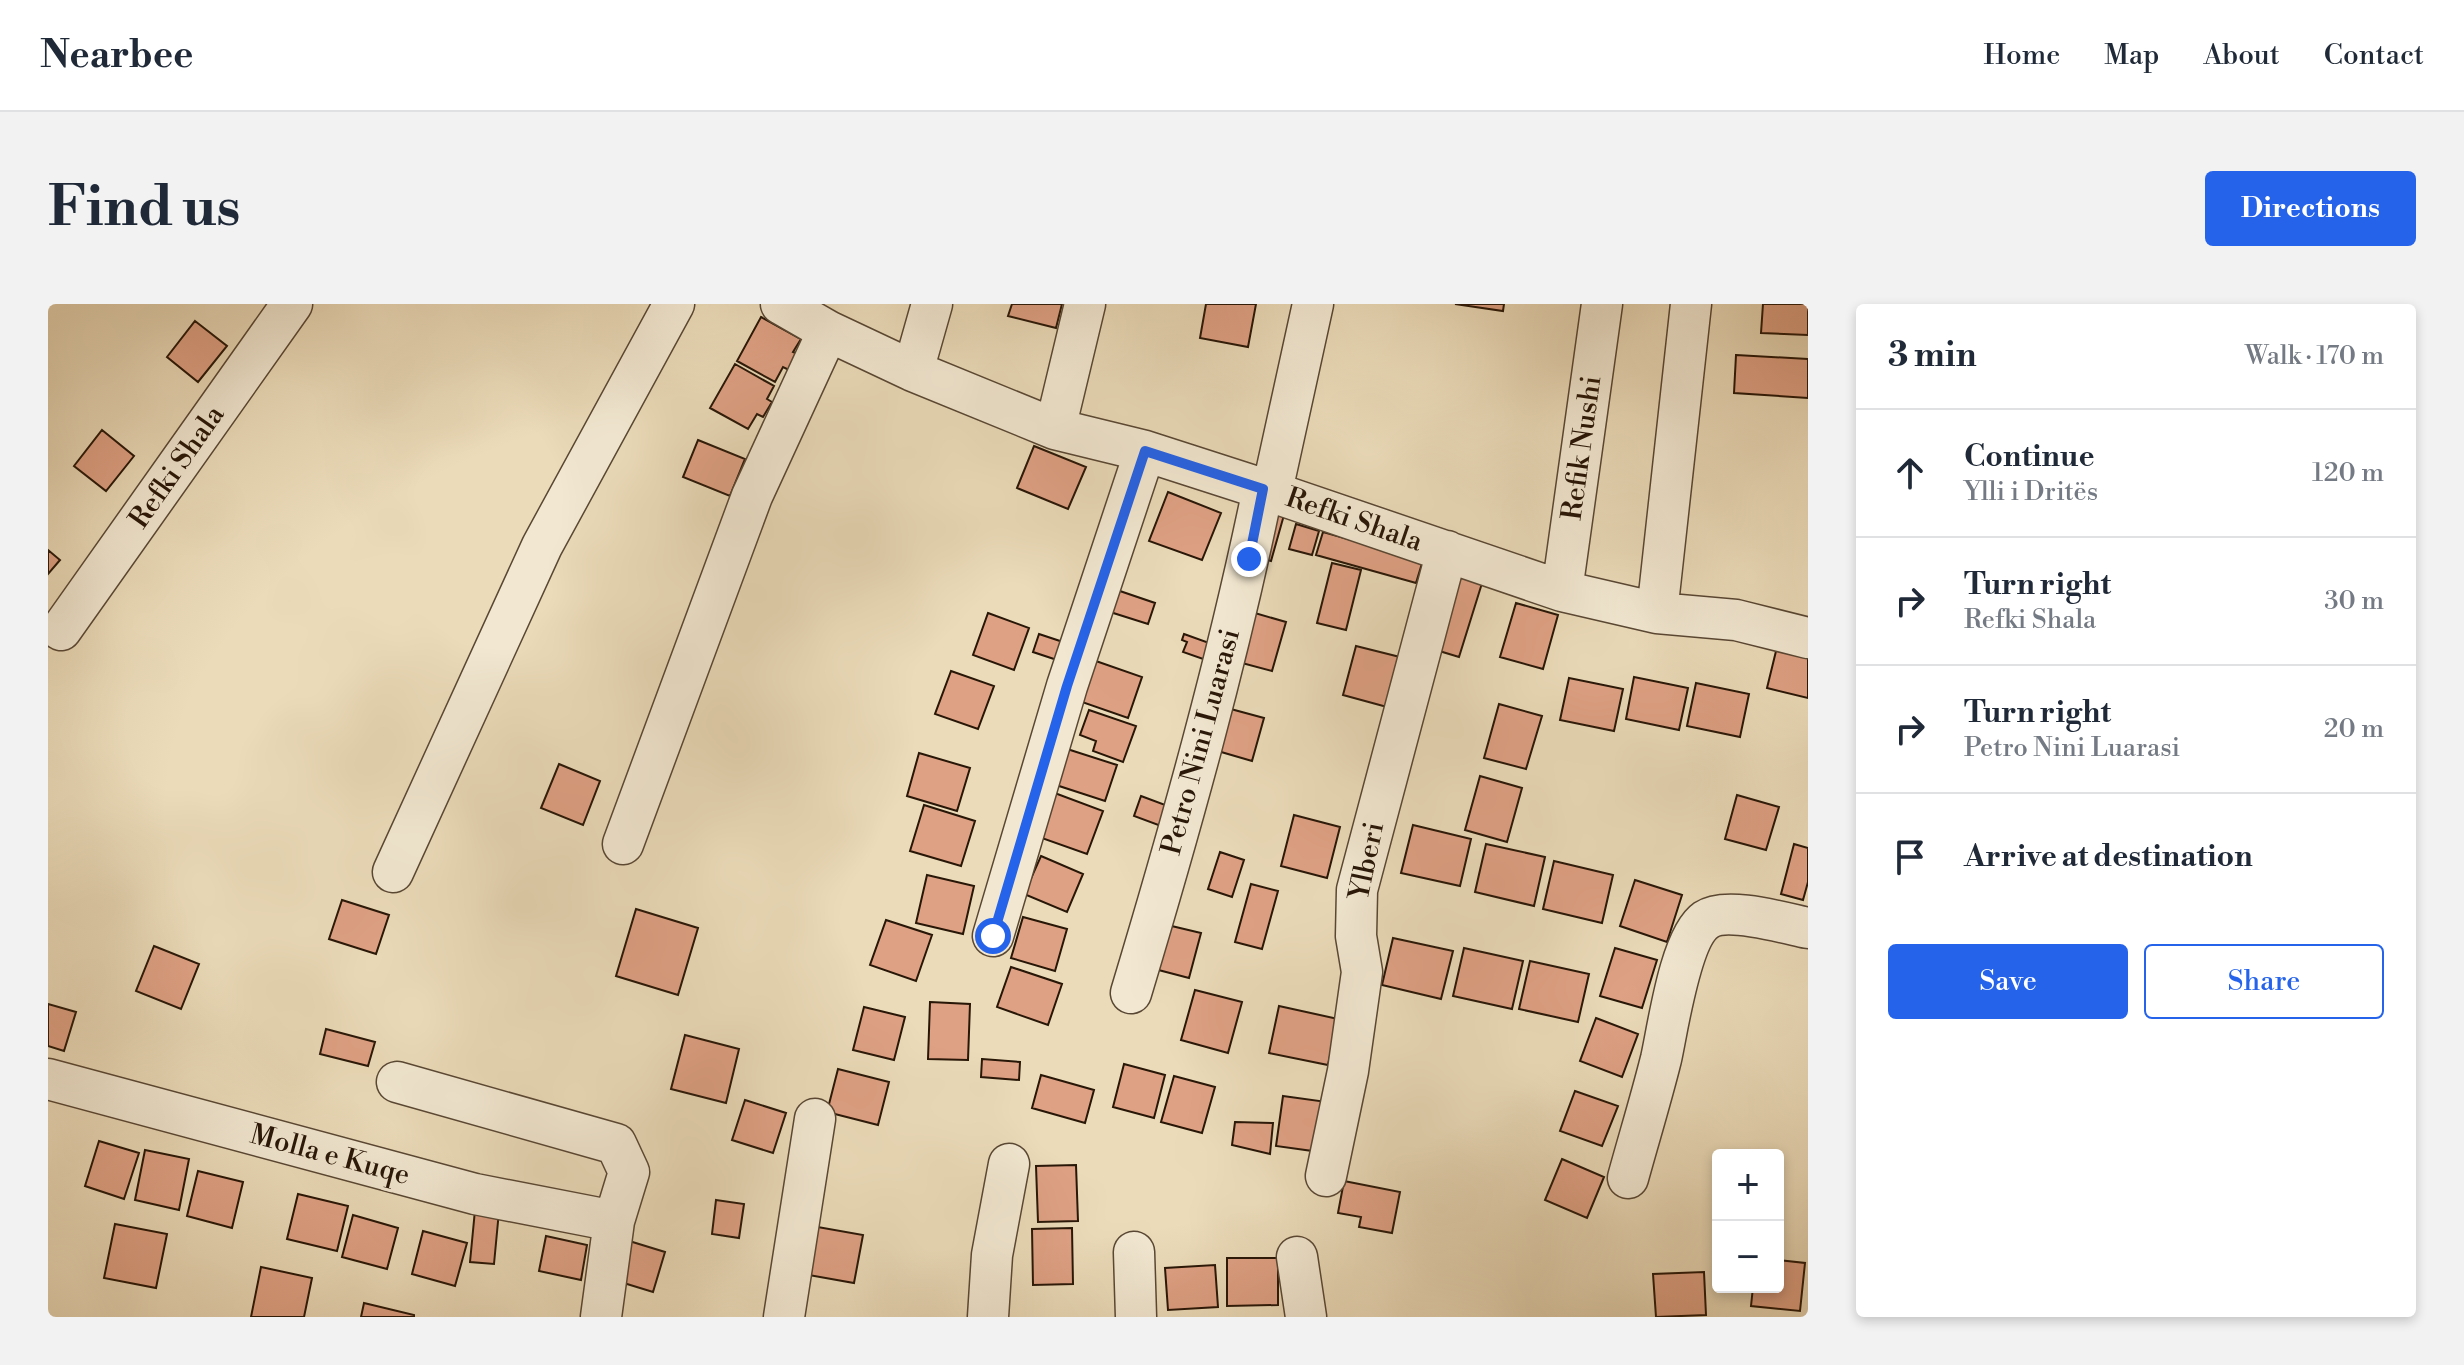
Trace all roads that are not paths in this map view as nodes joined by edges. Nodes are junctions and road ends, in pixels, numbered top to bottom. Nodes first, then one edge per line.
1 (292, 304) edge
2 (674, 304) edge
3 (781, 304) edge
4 (932, 304) edge
5 (1085, 304) edge
6 (1313, 304) edge
7 (1602, 304) edge
8 (1691, 304) edge
9 (828, 331) junction
10 (913, 371) junction
11 (1055, 429) junction
12 (1145, 451) junction
13 (1268, 490) junction
14 (1447, 551) junction
15 (1562, 591) junction
16 (1657, 613) junction
17 (61, 630) dead end
18 (1808, 638) edge
19 (623, 844) dead end
20 (393, 872) dead end
21 (1808, 928) edge
22 (993, 936) dead end
23 (1131, 993) dead end
24 (48, 1079) edge
25 (397, 1082) dead end
26 (815, 1119) dead end
27 (1009, 1164) dead end
28 (1326, 1176) dead end
29 (1628, 1178) dead end
30 (614, 1221) junction
31 (1134, 1252) dead end
32 (1297, 1257) dead end
33 (601, 1317) edge
34 (784, 1317) edge
35 (988, 1317) edge
36 (1136, 1317) edge
37 (1306, 1317) edge

1 - 17 street, Refki Shala
2 - 20 street
3 - 9 street, Refki Shala
4 - 10 street
5 - 11 street
6 - 13 street, Petro Nini Luarasi
7 - 15 street, Refik Nushi
8 - 16 street
9 - 10 street, Refki Shala
9 - 19 street
10 - 11 street, Refki Shala
11 - 12 street, Refki Shala
12 - 13 street, Refki Shala
12 - 22 street
13 - 14 street, Refki Shala
13 - 23 street, Petro Nini Luarasi
14 - 15 street, Refki Shala
14 - 28 street, Ylberi
15 - 16 street, Refki Shala
16 - 18 street, Refki Shala
21 - 29 street
24 - 30 street, Molla e Kuqe
25 - 30 street
26 - 34 street
27 - 35 street
30 - 33 street
31 - 36 street
32 - 37 street

